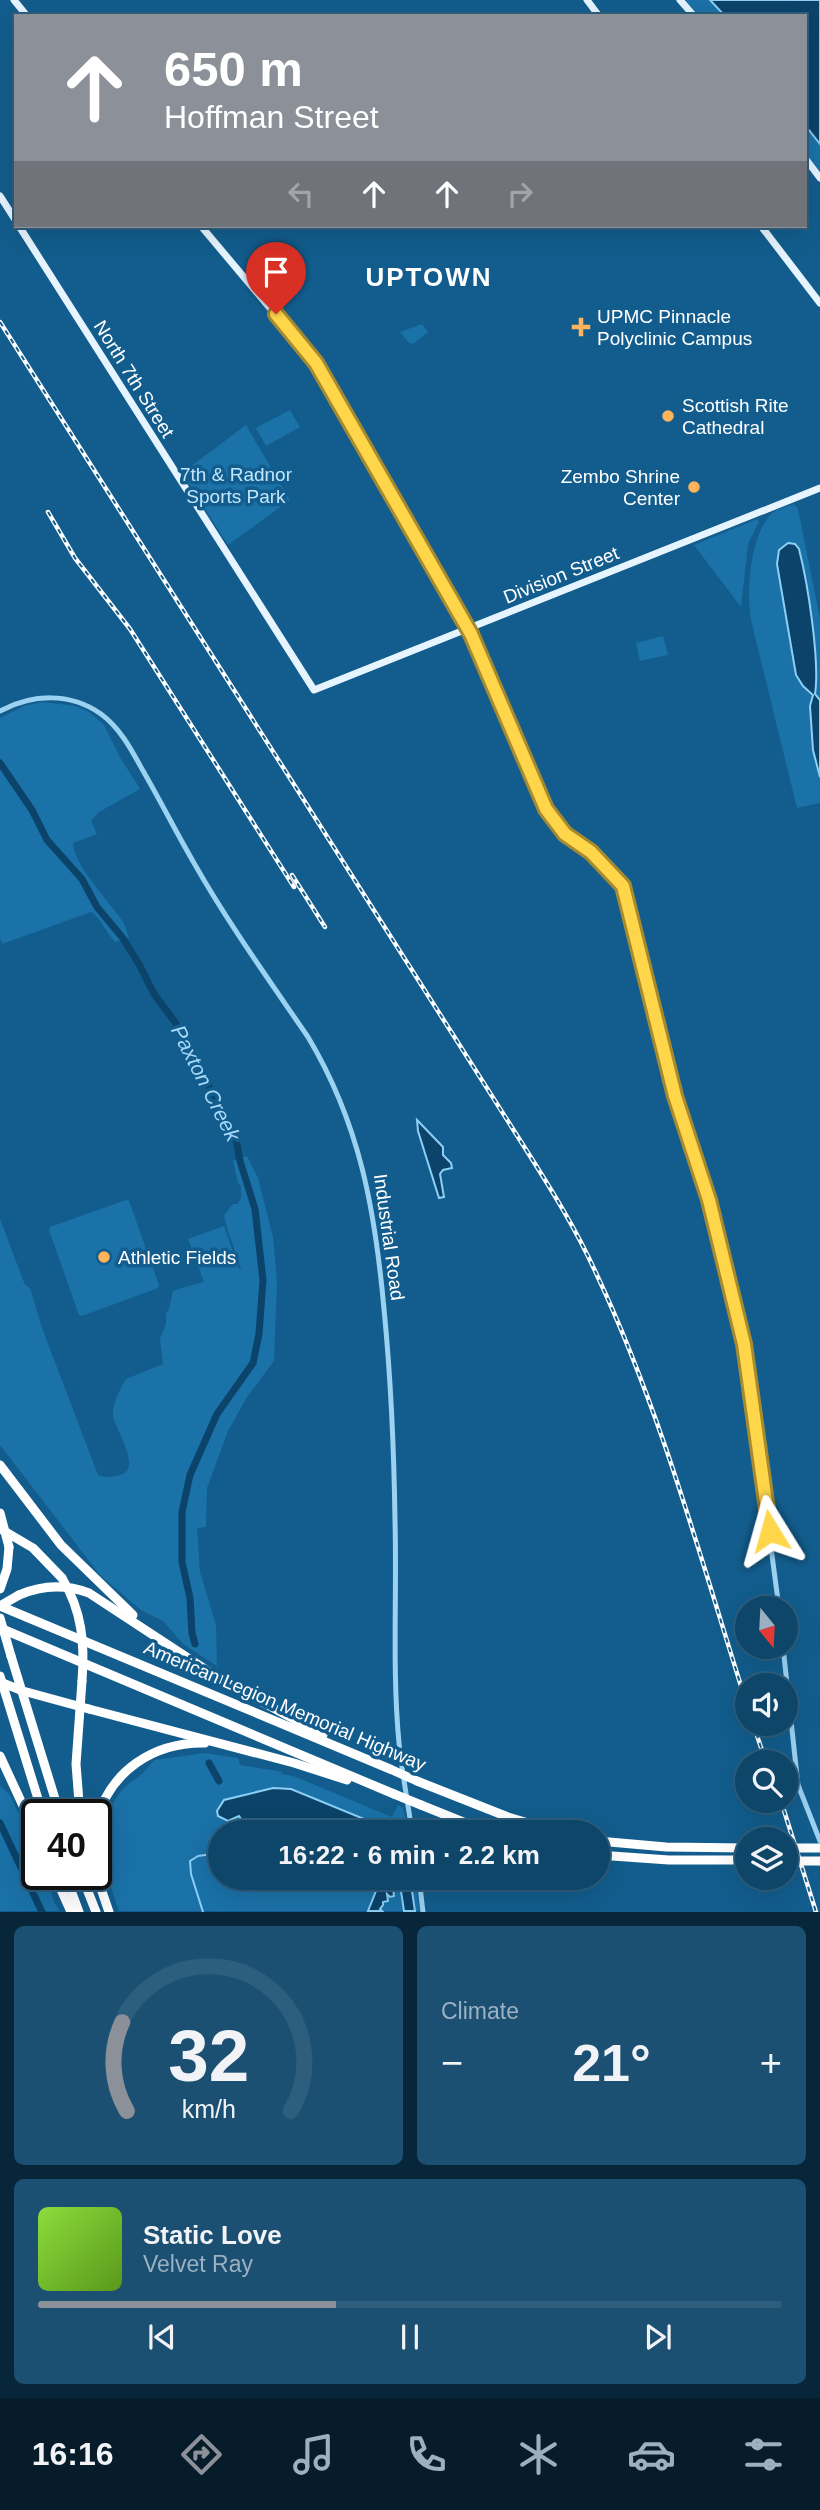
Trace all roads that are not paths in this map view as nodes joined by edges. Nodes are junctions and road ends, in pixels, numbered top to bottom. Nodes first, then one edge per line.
1 (14, 0) edge
2 (680, 0) edge
3 (25, 14) edge
4 (692, 14) edge
5 (807, 161) edge
6 (820, 178) edge
7 (0, 196) edge
8 (14, 217) edge
9 (20, 228) edge
10 (203, 228) edge
11 (763, 228) edge
12 (820, 303) edge
13 (820, 488) edge
14 (467, 629) junction
15 (314, 690) joint
16 (0, 711) edge
17 (0, 1465) edge
18 (0, 1513) edge
19 (0, 1529) edge
20 (1, 1588) edge
21 (777, 1596) edge
22 (0, 1606) edge
23 (0, 1618) edge
24 (0, 1629) edge
25 (181, 1654) junction
26 (784, 1659) edge
27 (0, 1676) edge
28 (0, 1682) edge
29 (220, 1744) junction
30 (2, 1761) edge
31 (390, 1769) junction
32 (394, 1796) junction
33 (38, 1799) edge
34 (55, 1799) edge
35 (78, 1799) edge
36 (105, 1799) edge
37 (21, 1802) edge
38 (410, 1820) edge
39 (456, 1820) edge
40 (518, 1820) edge
41 (820, 1841) edge
42 (610, 1842) edge
43 (735, 1848) edge
44 (798, 1848) edge
45 (820, 1848) edge
46 (610, 1856) edge
47 (735, 1860) edge
48 (798, 1861) edge
49 (820, 1861) edge
50 (61, 1890) edge
51 (71, 1890) edge
52 (87, 1890) edge
53 (102, 1890) edge
54 (420, 1890) edge
55 (71, 1912) edge
56 (79, 1912) edge
57 (96, 1912) edge
58 (109, 1912) edge
59 (423, 1912) edge

1 - 3 main road
2 - 4 main road
5 - 6 main road
7 - 8 main road
9 - 15 main road, North 7th Street
10 - 14 main road
11 - 12 main road
13 - 14 main road, Division Street
14 - 15 main road, Division Street
14 - 21 street
16 - 38 street, Industrial Road
17 - 25 highway
18 - 20 highway, bridge
19 - 35 highway, bridge
22 - 25 highway, bridge
22 - 31 highway, American Legion Memorial Highway
23 - 34 highway, bridge
24 - 32 highway, American Legion Memorial Highway
25 - 31 highway
26 - 41 street
27 - 33 highway
28 - 29 highway, bridge
29 - 32 highway
29 - 36 highway
30 - 37 highway
31 - 40 highway, American Legion Memorial Highway, bridge
32 - 39 highway, bridge
42 - 43 highway
44 - 45 highway, bridge
46 - 47 highway
48 - 49 highway, bridge
50 - 55 highway
51 - 56 highway
52 - 57 highway
53 - 58 highway
54 - 59 street

